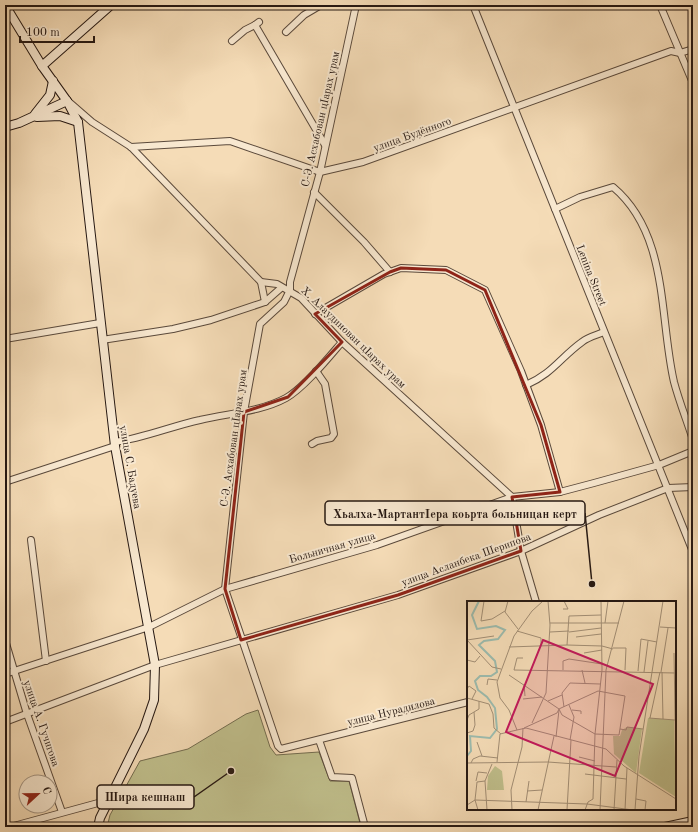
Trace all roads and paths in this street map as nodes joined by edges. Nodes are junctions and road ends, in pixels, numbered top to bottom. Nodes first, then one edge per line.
1 (5, 5) edge
2 (111, 5) edge
3 (321, 5) edge
4 (356, 5) edge
5 (472, 5) edge
6 (660, 5) edge
7 (286, 32) dead end
8 (232, 41) dead end
9 (693, 49) edge
10 (680, 53) junction
11 (42, 66) junction
12 (53, 81) junction
13 (693, 83) edge
14 (68, 101) junction
15 (513, 108) junction
16 (32, 117) junction
17 (78, 122) junction
18 (5, 127) edge
19 (325, 144) junction
20 (131, 147) junction
21 (320, 172) junction
22 (314, 192) junction
23 (554, 209) junction
24 (390, 272) junction
25 (261, 282) junction
26 (282, 288) junction
27 (290, 290) junction
28 (265, 302) junction
29 (315, 314) junction
30 (100, 322) junction
31 (604, 332) junction
32 (5, 339) edge
33 (102, 340) junction
34 (342, 342) junction
35 (316, 371) junction
36 (526, 385) junction
37 (244, 412) junction
38 (693, 440) edge
39 (115, 444) junction
40 (312, 444) dead end
41 (693, 451) edge
42 (659, 465) junction
43 (5, 482) edge
44 (693, 487) edge
45 (668, 488) junction
46 (560, 492) junction
47 (512, 497) junction
48 (31, 540) dead end
49 (521, 551) junction
50 (693, 552) edge
51 (225, 589) junction
52 (536, 601) edge
53 (149, 627) junction
54 (5, 640) edge
55 (241, 640) junction
56 (46, 661) junction
57 (155, 665) junction
58 (14, 671) junction
59 (5, 674) edge
60 (467, 702) edge
61 (27, 714) junction
62 (5, 722) edge
63 (319, 740) junction
64 (109, 800) junction
65 (62, 812) junction
66 (693, 821) edge
67 (10, 827) edge
68 (98, 827) edge
69 (365, 827) edge
70 (665, 827) edge

1 - 11 main road, улица С. Бадуева
2 - 11 main road
3 - 7 street
4 - 19 street, С-Э. Асхабован цIарах урам
5 - 15 street, Lenina Street
6 - 10 street
8 - 19 street
9 - 10 street, улица Будённого
10 - 13 street
10 - 15 street, улица Будённого
11 - 12 main road, улица С. Бадуева
12 - 14 main road, улица С. Бадуева
12 - 16 main road
14 - 16 main road
14 - 17 main road, улица С. Бадуева
14 - 20 street
15 - 21 street, улица Будённого
15 - 23 street, Lenina Street
16 - 17 main road
16 - 18 main road
17 - 30 main road, улица С. Бадуева
19 - 21 street, С-Э. Асхабован цIарах урам
20 - 21 street
20 - 25 street
21 - 22 street, С-Э. Асхабован цIарах урам
22 - 24 street
22 - 27 street, С-Э. Асхабован цIарах урам
23 - 31 street, Lenina Street
23 - 38 street
24 - 29 street
24 - 36 street
25 - 26 street, Х. Алаудинован цIарах урам
25 - 28 street
26 - 27 street, Х. Алаудинован цIарах урам
26 - 28 street
27 - 29 street, Х. Алаудинован цIарах урам
27 - 37 street, С-Э. Асхабован цIарах урам
28 - 33 street
29 - 34 street, Х. Алаудинован цIарах урам
30 - 32 street
30 - 33 main road, улица С. Бадуева
31 - 36 street
31 - 42 street, Lenina Street
33 - 39 main road, улица С. Бадуева
34 - 35 street
34 - 47 street, Х. Алаудинован цIарах урам
35 - 37 street
35 - 40 street
36 - 46 street
37 - 39 street
37 - 51 street, С-Э. Асхабован цIарах урам
39 - 43 street
39 - 53 main road, улица С. Бадуева
41 - 42 street, Больничная улица
42 - 45 street, Lenina Street
42 - 46 street, Больничная улица
44 - 45 street, улица Асланбека Шерипова
45 - 49 street, улица Асланбека Шерипова
45 - 50 street, Lenina Street
46 - 47 street, Больничная улица
47 - 49 street
47 - 51 street, Больничная улица
48 - 56 street
49 - 52 street
49 - 55 street, улица Асланбека Шерипова
51 - 53 street, Больничная улица
51 - 55 street, С-Э. Асхабован цIарах урам
53 - 56 street, Больничная улица
53 - 57 main road, улица С. Бадуева
54 - 58 street, улица А. Гучигова
55 - 57 street, улица Асланбека Шерипова
55 - 63 street, С-Э. Асхабован цIарах урам
56 - 58 street, Больничная улица
57 - 61 street, улица Асланбека Шерипова
57 - 64 main road, улица С. Бадуева
58 - 59 street, Больничная улица
58 - 61 street, улица А. Гучигова
60 - 63 street, улица Нурадилова
61 - 62 street, улица Асланбека Шерипова
61 - 65 street, улица А. Гучигова
63 - 69 street
64 - 65 street
64 - 68 main road, улица С. Бадуева
65 - 67 street
66 - 70 main road

